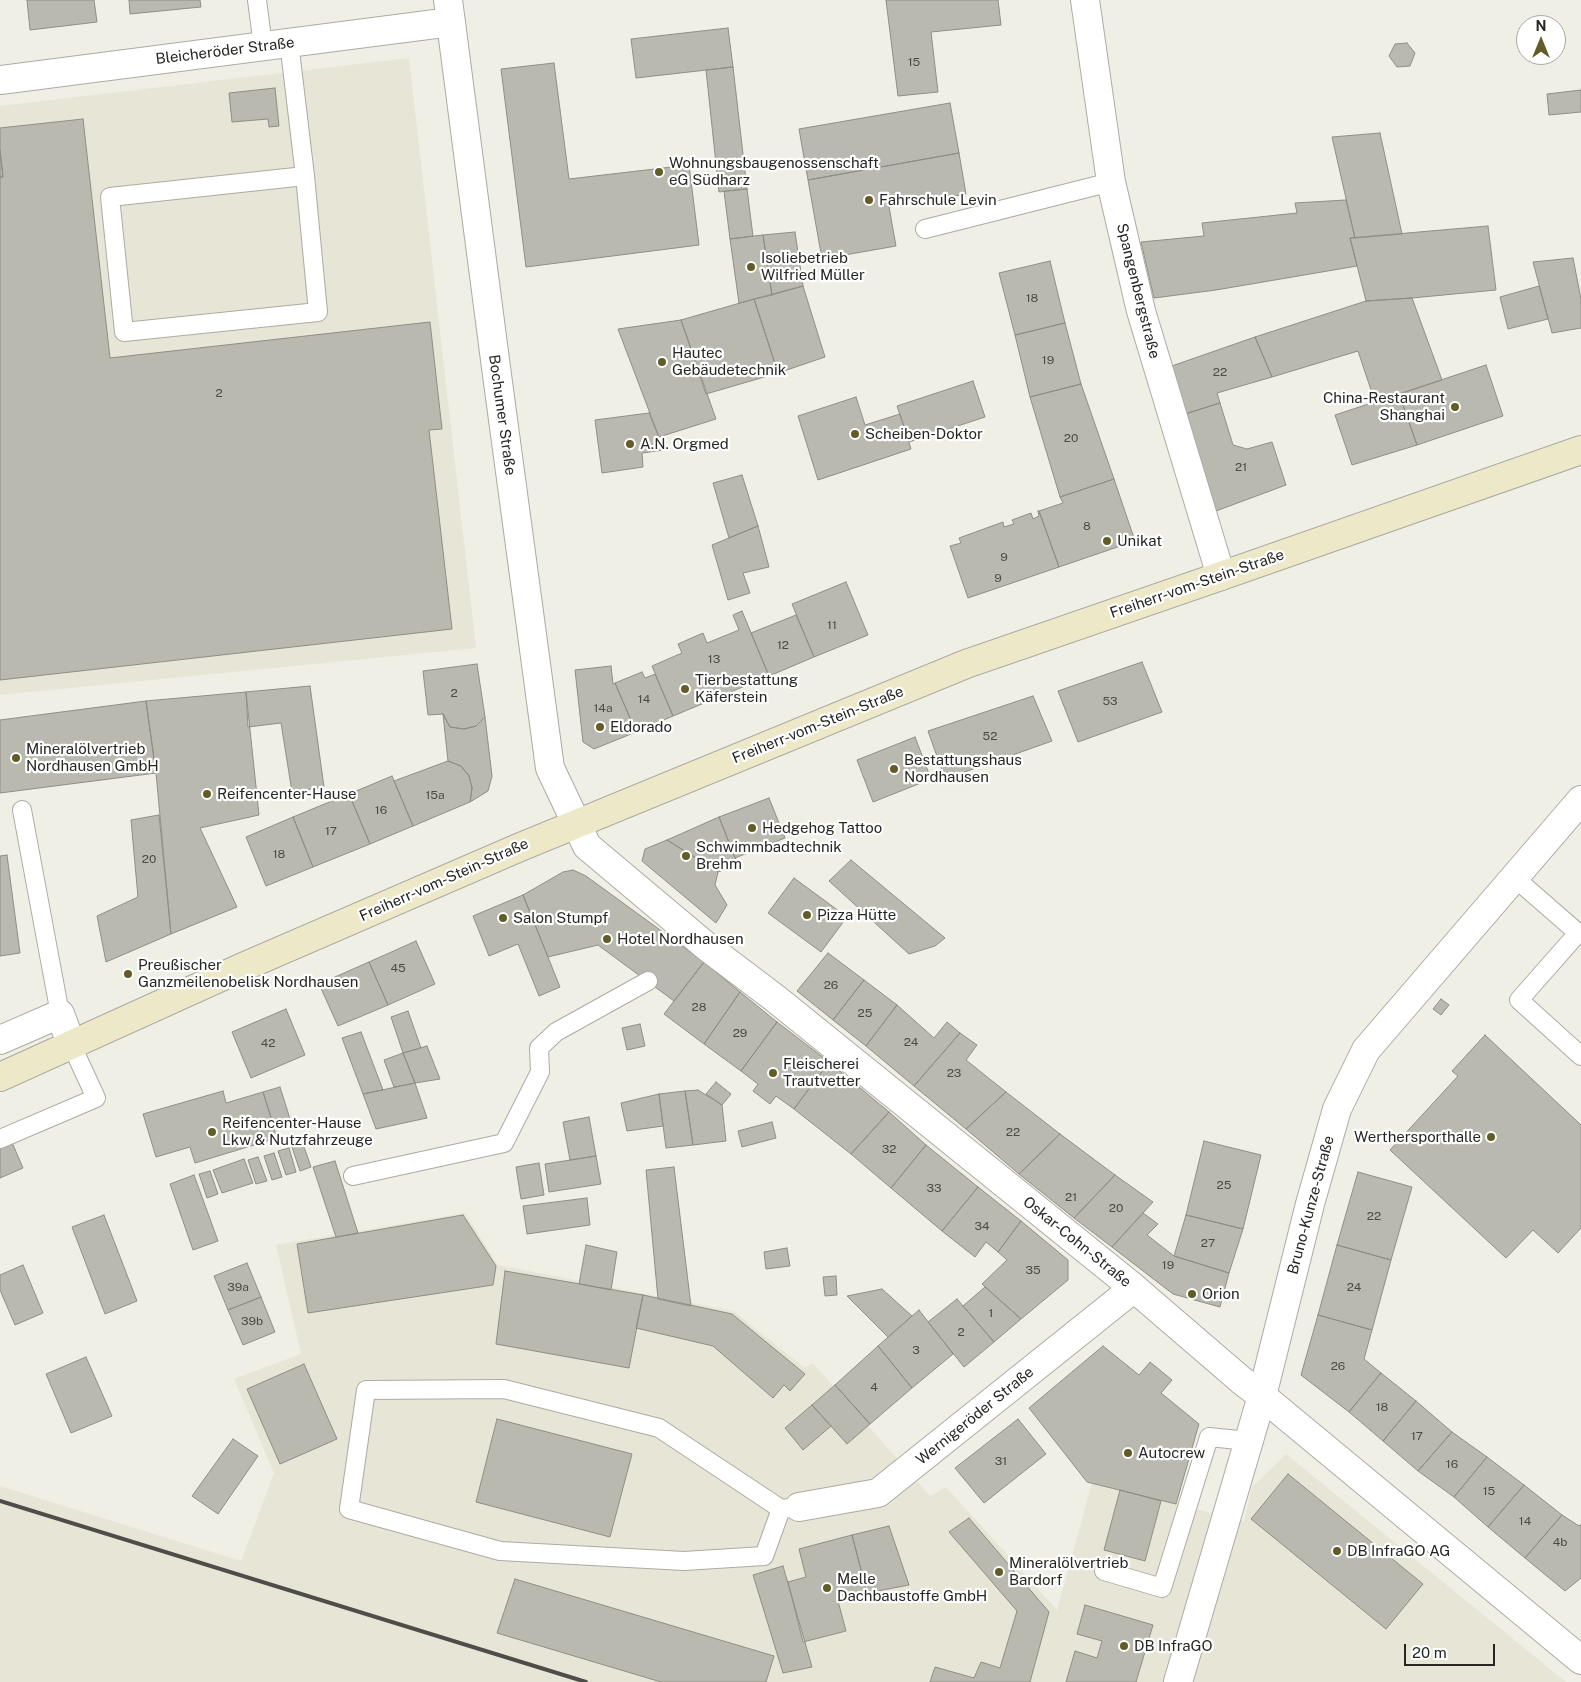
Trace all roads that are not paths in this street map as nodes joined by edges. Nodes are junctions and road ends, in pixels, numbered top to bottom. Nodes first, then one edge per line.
1 (257, 0) edge
2 (1084, 0) edge
3 (450, 11) edge
4 (290, 42) junction
5 (263, 46) junction
6 (0, 80) edge
7 (305, 176) junction
8 (1111, 182) junction
9 (925, 229) dead end
10 (1581, 450) edge
11 (1221, 576) junction
12 (1581, 800) edge
13 (22, 810) dead end
14 (576, 824) junction
15 (1515, 878) junction
16 (1579, 934) edge
17 (648, 982) dead end
18 (60, 1014) junction
19 (0, 1040) edge
20 (72, 1046) junction
21 (1581, 1056) edge
22 (0, 1077) edge
23 (0, 1139) edge
24 (353, 1176) dead end
25 (1134, 1288) junction
26 (1262, 1396) junction
27 (1247, 1446) junction
28 (790, 1508) junction
29 (1104, 1571) dead end
30 (1581, 1659) edge
31 (1178, 1682) edge

1 - 5 lane
2 - 8 street, Spangenbergstraße
3 - 4 street, Bleicheröder Straße
3 - 14 street, Bochumer Straße
4 - 5 street, Bleicheröder Straße
4 - 7 lane
5 - 6 street, Bleicheröder Straße
7 - 7 lane
8 - 9 lane
8 - 11 street, Spangenbergstraße
10 - 11 main road, Freiherr-vom-Stein-Straße
11 - 14 main road, Freiherr-vom-Stein-Straße
12 - 15 street, Bruno-Kunze-Straße
13 - 18 lane
14 - 20 main road, Freiherr-vom-Stein-Straße
14 - 25 street, Oskar-Cohn-Straße
15 - 16 lane
15 - 26 street, Bruno-Kunze-Straße
16 - 21 lane
17 - 24 lane
18 - 19 street
18 - 20 street
20 - 22 main road, Freiherr-vom-Stein-Straße
20 - 23 lane
25 - 26 street, Oskar-Cohn-Straße
25 - 28 street, Wernigeröder Straße
26 - 27 street, Bruno-Kunze-Straße
26 - 30 street, Oskar-Cohn-Straße
27 - 29 lane
27 - 31 street, Bruno-Kunze-Straße
28 - 28 lane

